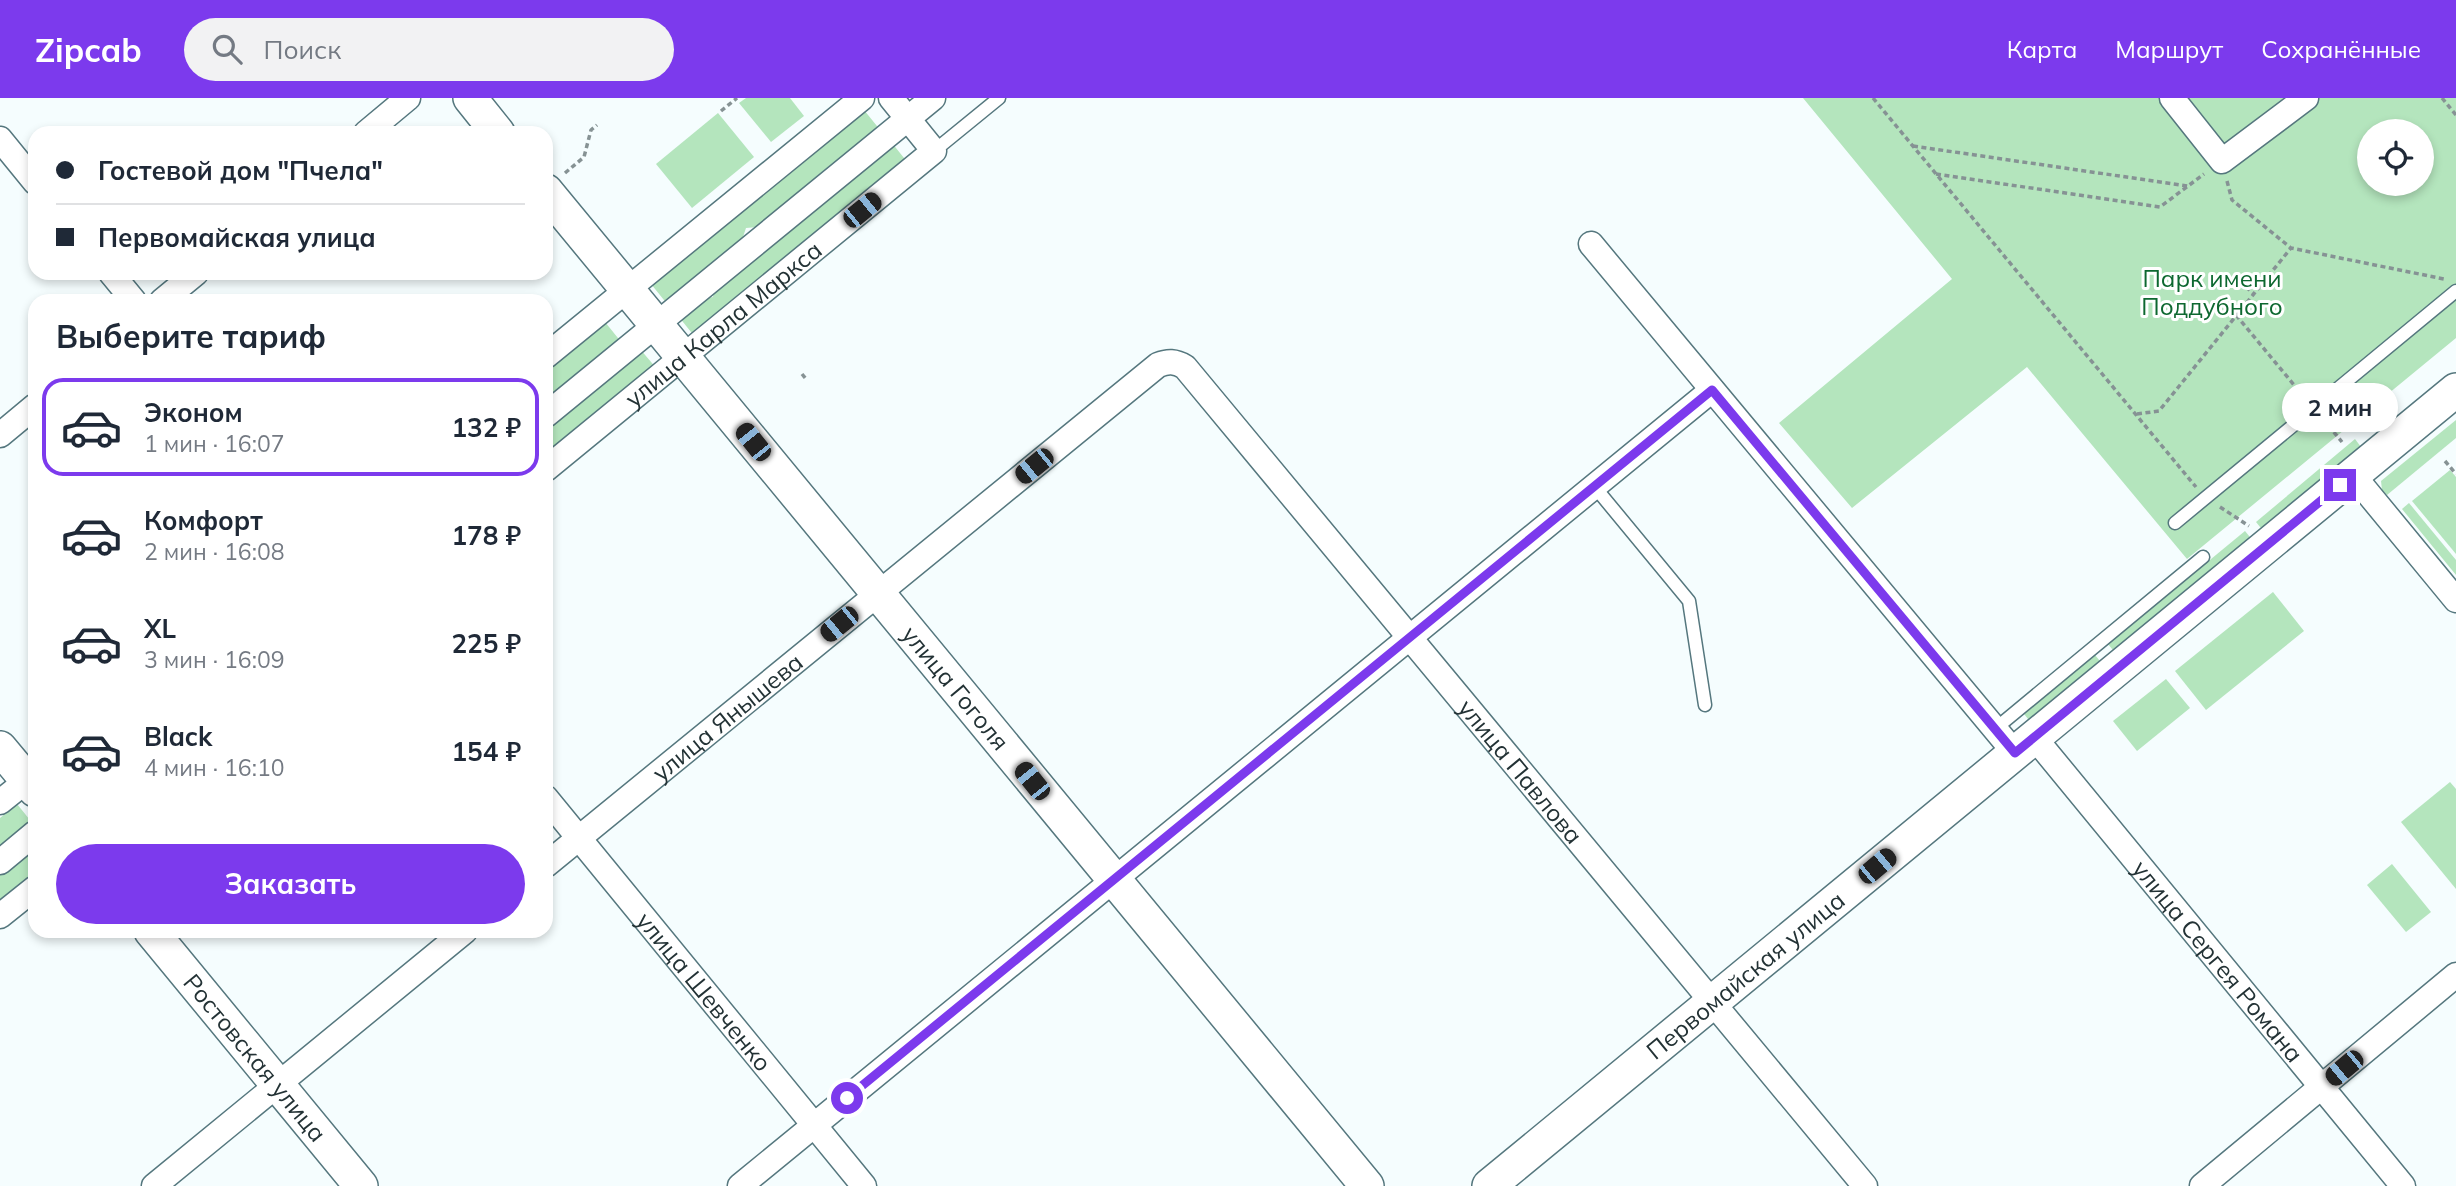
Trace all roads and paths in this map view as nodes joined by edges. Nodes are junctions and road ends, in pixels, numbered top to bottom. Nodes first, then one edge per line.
1 (408, 98) edge
2 (470, 98) edge
3 (737, 98) edge
4 (862, 98) edge
5 (891, 98) edge
6 (933, 98) edge
7 (999, 98) edge
8 (1873, 98) edge
9 (2172, 98) edge
10 (2306, 98) edge
11 (2442, 98) edge
12 (721, 111) dead end
13 (2456, 115) edge
14 (908, 119) junction
15 (597, 125) dead end
16 (374, 126) edge
17 (492, 126) edge
18 (0, 139) edge
19 (1913, 146) junction
20 (934, 151) junction
21 (2222, 161) junction
22 (28, 173) edge
23 (1936, 174) junction
24 (553, 184) edge
25 (553, 186) edge
26 (2188, 186) junction
27 (2232, 200) dead end
28 (1591, 244) dead end
29 (2291, 248) junction
30 (117, 280) edge
31 (188, 280) edge
32 (2456, 282) edge
33 (2245, 287) dead end
34 (628, 290) junction
35 (2456, 291) edge
36 (128, 294) edge
37 (170, 294) edge
38 (2254, 294) junction
39 (2236, 316) junction
40 (656, 325) junction
41 (553, 350) edge
42 (683, 357) junction
43 (1171, 362) joint
44 (802, 374) dead end
45 (806, 379) dead end
46 (1712, 390) junction
47 (2456, 390) edge
48 (553, 409) edge
49 (2314, 409) junction
50 (28, 412) edge
51 (2135, 414) junction
52 (0, 435) edge
53 (2342, 442) dead end
54 (2445, 461) dead end
55 (553, 463) edge
56 (2456, 474) edge
57 (2353, 475) junction
58 (1594, 486) junction
59 (2205, 498) junction
60 (2245, 522) dead end
61 (2175, 523) dead end
62 (2203, 557) dead end
63 (877, 593) junction
64 (2456, 600) edge
65 (1409, 638) junction
66 (1704, 705) dead end
67 (2015, 740) junction
68 (0, 748) edge
69 (28, 778) edge
70 (28, 784) edge
71 (0, 802) edge
72 (553, 807) edge
73 (578, 838) junction
74 (28, 840) edge
75 (553, 859) edge
76 (0, 862) edge
77 (1114, 880) junction
78 (28, 894) edge
79 (0, 916) edge
80 (157, 938) edge
81 (456, 938) edge
82 (2456, 975) edge
83 (1712, 1002) junction
84 (278, 1084) junction
85 (2322, 1087) junction
86 (814, 1125) junction
87 (154, 1186) edge
88 (360, 1186) edge
89 (740, 1186) edge
90 (864, 1186) edge
91 (1367, 1186) edge
92 (1489, 1186) edge
93 (1865, 1186) edge
94 (2202, 1186) edge
95 (2403, 1186) edge

1 - 16 street
2 - 17 street
3 - 12 path
4 - 34 street
5 - 14 street
6 - 14 street
7 - 20 lane
8 - 19 path
9 - 21 street
10 - 21 street
11 - 13 path
14 - 20 street
14 - 40 street
15 - 24 path
18 - 22 street
19 - 23 path
19 - 26 path
20 - 42 street, улица Карла Маркса
21 - 26 path
23 - 26 path
23 - 51 path
25 - 34 street, улица Гоголя
27 - 29 path
28 - 46 street, улица Сергея Романа
29 - 32 path
29 - 38 path
30 - 36 street
31 - 37 street
33 - 38 path
34 - 40 street, улица Гоголя
34 - 41 street
35 - 49 lane
38 - 39 path
39 - 49 path
39 - 51 path
40 - 42 street, улица Гоголя
40 - 48 street
42 - 55 street, улица Карла Маркса
42 - 63 street, улица Гоголя
43 - 63 street, улица Янышева
43 - 65 street, улица Павлова
44 - 45 path
46 - 58 street
46 - 67 street, улица Сергея Романа
47 - 57 street, Первомайская улица
49 - 53 path
49 - 59 lane
50 - 52 street
51 - 59 path
54 - 56 path
57 - 64 street
57 - 67 street, Первомайская улица
58 - 65 street
58 - 66 lane
59 - 60 path
59 - 61 lane
62 - 67 lane
63 - 73 street, улица Янышева
63 - 77 street, улица Гоголя
65 - 77 street
65 - 83 street, улица Павлова
67 - 83 street, Первомайская улица
67 - 85 street, улица Сергея Романа
68 - 69 street
70 - 71 street
72 - 73 street, улица Шевченко
73 - 75 street, улица Янышева
73 - 86 street, улица Шевченко
74 - 76 street
77 - 86 street
77 - 91 street, улица Гоголя
78 - 79 street
80 - 84 street, Ростовская улица
81 - 84 street
82 - 85 street
83 - 92 street, Первомайская улица
83 - 93 street, улица Павлова
84 - 87 street
84 - 88 street, Ростовская улица
85 - 94 street
85 - 95 street, улица Сергея Романа
86 - 89 street
86 - 90 street, улица Шевченко

